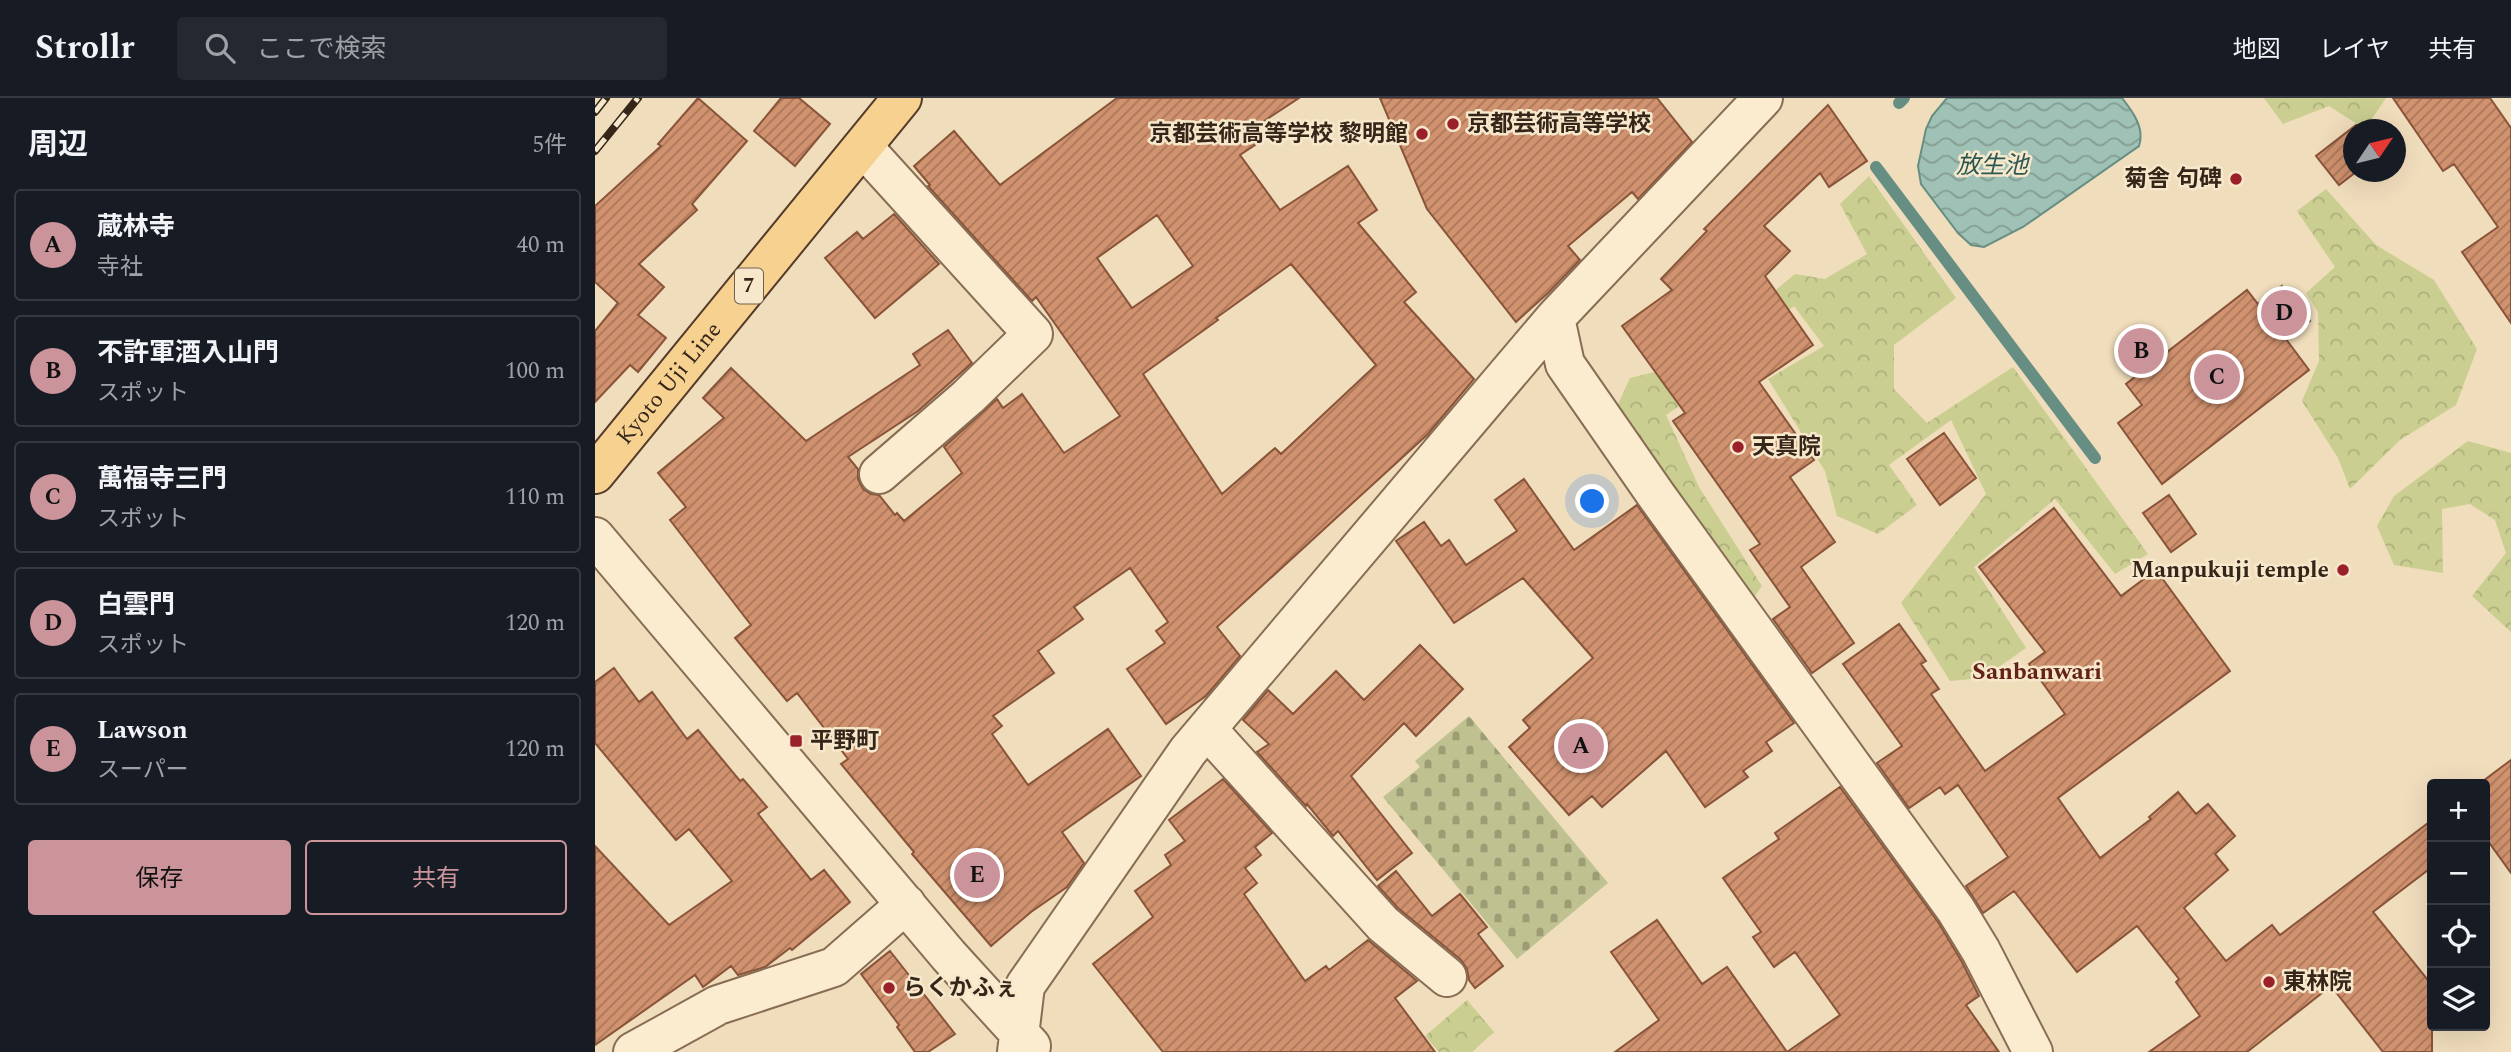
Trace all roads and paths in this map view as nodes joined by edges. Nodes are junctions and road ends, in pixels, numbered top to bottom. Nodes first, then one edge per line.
1 (902, 98) edge
2 (1763, 98) edge
3 (863, 147) junction
4 (1555, 318) junction
5 (595, 474) edge
6 (879, 474) dead end
7 (595, 537) edge
8 (1207, 729) junction
9 (906, 904) junction
10 (1447, 977) dead end
11 (1024, 1045) edge
12 (633, 1052) edge
13 (2033, 1052) edge

1 - 3 main road, Kyoto Uji Line / 7
2 - 4 street
3 - 5 main road, Kyoto Uji Line / 7
3 - 6 street
4 - 8 street
4 - 13 street
7 - 9 street
8 - 10 street
8 - 11 street
9 - 11 street
9 - 12 street

